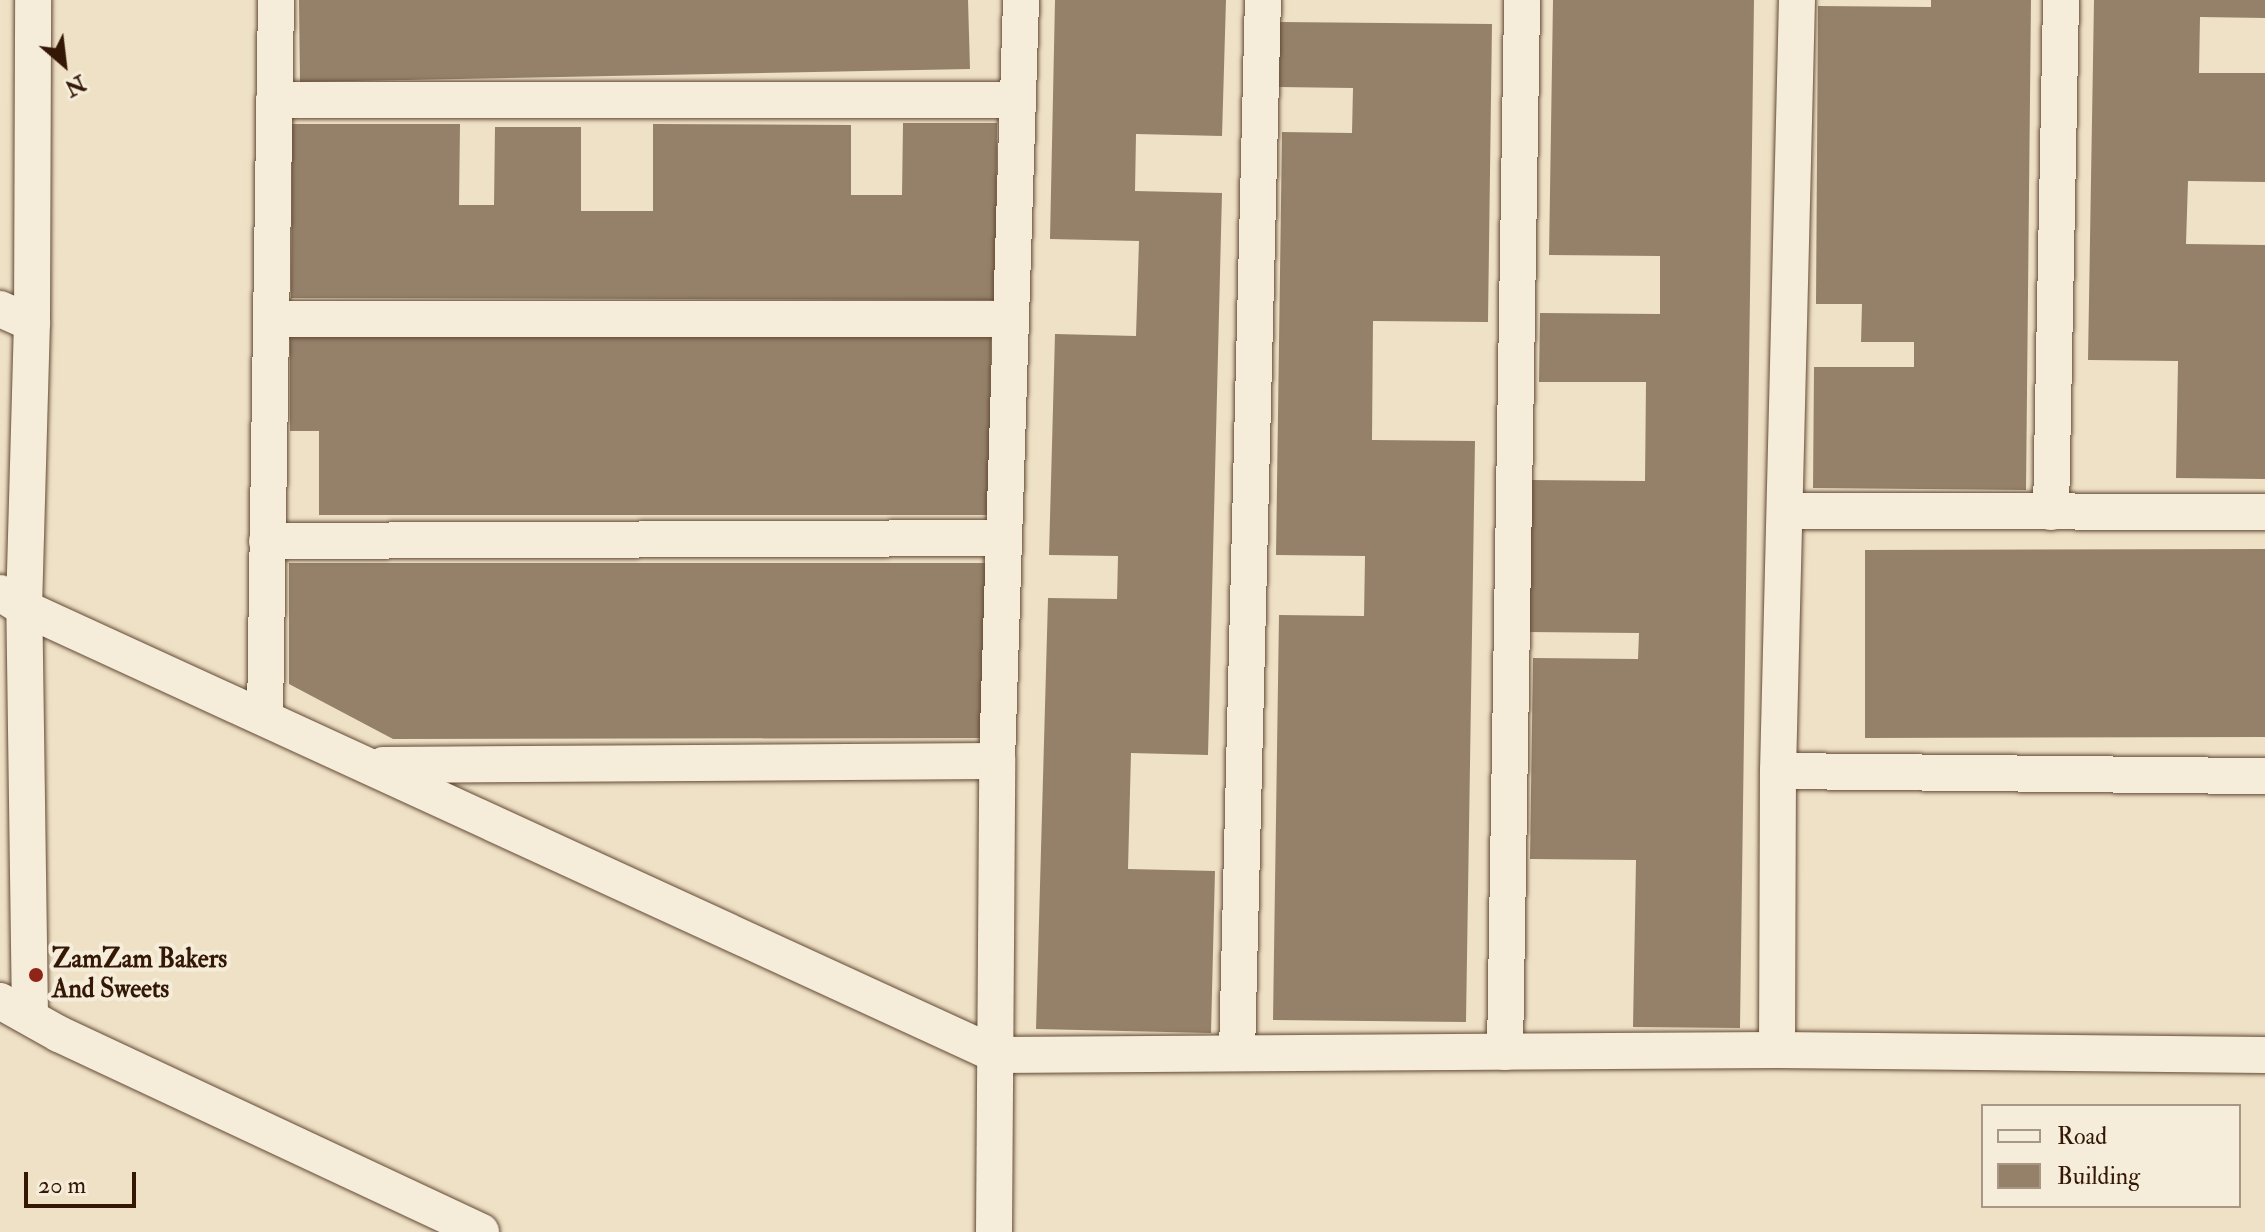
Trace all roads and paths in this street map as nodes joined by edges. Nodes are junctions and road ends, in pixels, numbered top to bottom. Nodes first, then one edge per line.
1 (33, 0) edge
2 (276, 0) edge
3 (1021, 0) edge
4 (1263, 0) edge
5 (1522, 0) edge
6 (1797, 0) edge
7 (2061, 0) edge
8 (274, 100) junction
9 (1018, 100) junction
10 (16, 316) edge
11 (271, 319) junction
12 (1011, 319) junction
13 (1785, 511) junction
14 (2051, 512) junction
15 (2265, 512) edge
16 (1004, 538) junction
17 (267, 541) junction
18 (12, 600) edge
19 (265, 716) junction
20 (997, 761) junction
21 (373, 765) junction
22 (1778, 771) junction
23 (2265, 776) edge
24 (15, 1008) edge
25 (1777, 1050) junction
26 (1505, 1052) junction
27 (1237, 1053) junction
28 (997, 1055) junction
29 (2265, 1055) edge
30 (481, 1232) edge
31 (994, 1232) edge

1 - 10 street
2 - 8 street
3 - 9 street
4 - 27 street
5 - 26 street
6 - 13 street
7 - 14 street
8 - 9 street
8 - 11 street
9 - 12 street
10 - 18 street
11 - 12 street
11 - 17 street
12 - 16 street
13 - 14 street
13 - 22 street
14 - 15 street
16 - 17 street
16 - 20 street
17 - 19 street
18 - 19 street
18 - 24 street
19 - 21 street
20 - 21 street
20 - 28 street
21 - 28 street
22 - 23 street
22 - 25 street
24 - 30 street
25 - 26 street
25 - 29 street
26 - 27 street
27 - 28 street
28 - 31 street

